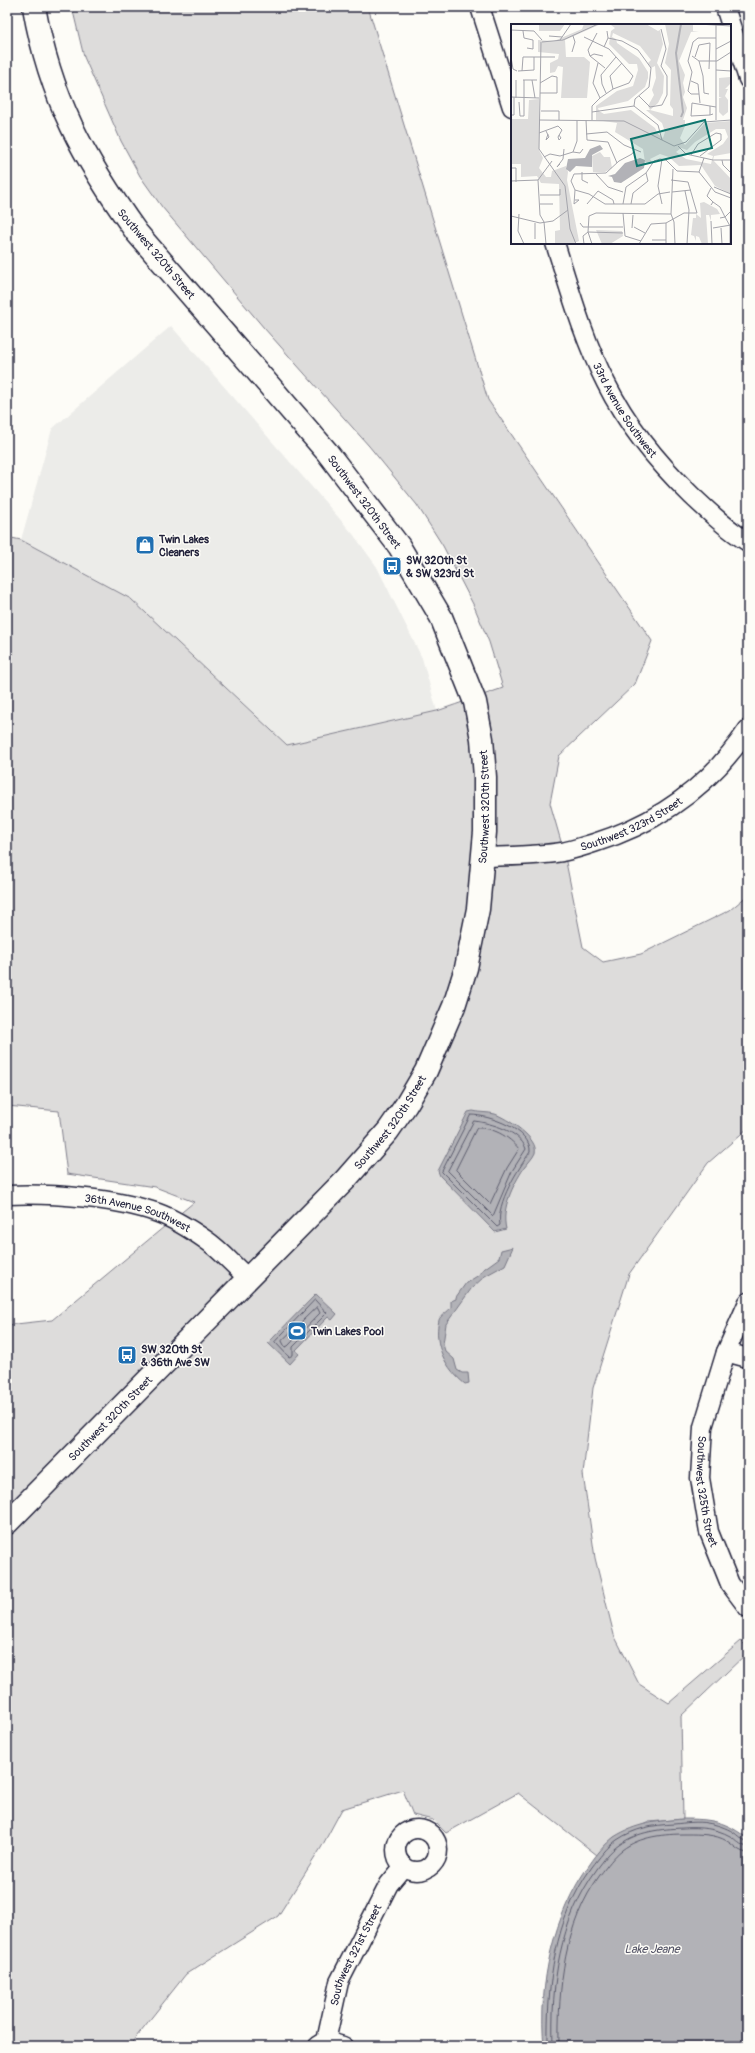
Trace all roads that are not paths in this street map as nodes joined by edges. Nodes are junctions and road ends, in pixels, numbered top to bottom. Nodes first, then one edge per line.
1 (34, 7) edge
2 (480, 7) edge
3 (725, 7) edge
4 (730, 24) edge
5 (731, 26) edge
6 (748, 79) edge
7 (511, 104) edge
8 (555, 244) edge
9 (748, 542) edge
10 (748, 730) edge
11 (483, 857) junction
12 (7, 1195) edge
13 (249, 1279) junction
14 (748, 1302) edge
15 (726, 1352) junction
16 (748, 1358) edge
17 (7, 1524) edge
18 (748, 1608) edge
19 (404, 1866) dead end
20 (322, 2043) edge
21 (343, 2046) edge

1 - 11 main road, Southwest 320th Street
2 - 7 street
3 - 4 street
5 - 6 street
8 - 9 street, 33rd Avenue Southwest
10 - 11 street, Southwest 323rd Street
11 - 13 main road, Southwest 320th Street
12 - 13 street, 36th Avenue Southwest
13 - 17 main road, Southwest 320th Street
14 - 15 street, Southwest 325th Street
15 - 16 street
15 - 18 street, Southwest 325th Street
19 - 20 street, Southwest 321st Street
20 - 21 street

